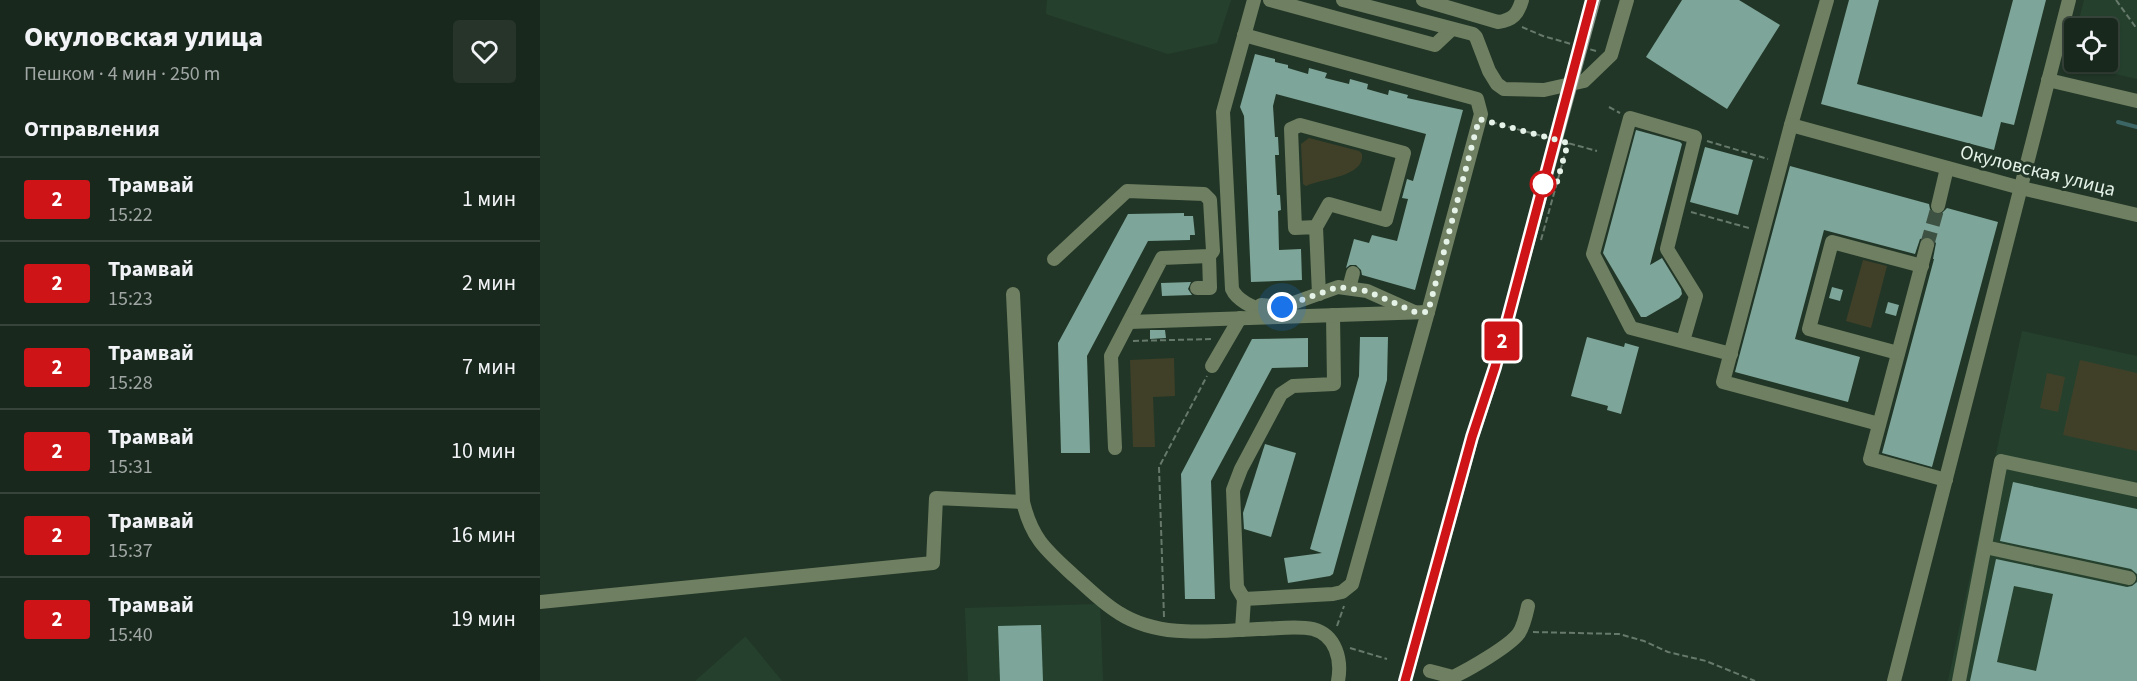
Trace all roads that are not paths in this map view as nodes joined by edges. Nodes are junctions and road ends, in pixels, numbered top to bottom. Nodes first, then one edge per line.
1 (1254, 0) edge
2 (1270, 0) edge
3 (1343, 0) edge
4 (1424, 0) edge
5 (1522, 0) edge
6 (1626, 0) edge
7 (1827, 0) edge
8 (2068, 0) edge
9 (1452, 29) junction
10 (1244, 35) junction
11 (2048, 80) junction
12 (1497, 84) junction
13 (1477, 99) junction
14 (2137, 101) edge
15 (1791, 125) junction
16 (1947, 168) junction
17 (2021, 188) junction
18 (1938, 206) tunnel mouth
19 (2137, 214) edge
20 (1316, 227) junction
21 (1928, 245) tunnel mouth
22 (1209, 256) junction
23 (1054, 259) dead end
24 (1922, 266) junction
25 (1353, 273) dead end
26 (1197, 288) dead end
27 (1349, 288) junction
28 (1013, 294) dead end
29 (1319, 294) junction
30 (1250, 304) junction
31 (1422, 312) junction
32 (1333, 315) junction
33 (1278, 317) junction
34 (1240, 318) junction
35 (1129, 322) junction
36 (1683, 341) junction
37 (1899, 353) junction
38 (1731, 354) junction
39 (1212, 366) road end
40 (1879, 424) junction
41 (1115, 448) dead end
42 (1946, 480) junction
43 (2137, 489) edge
44 (1023, 502) junction
45 (1985, 547) junction
46 (2129, 578) dead end
47 (1244, 599) junction
48 (540, 602) edge
49 (1528, 606) dead end
50 (1242, 630) junction
51 (1430, 671) dead end
52 (1338, 681) edge
53 (1894, 681) edge
54 (1959, 681) edge

1 - 10 street
2 - 9 street
3 - 9 street
4 - 5 street
6 - 12 street
7 - 15 street
8 - 11 street
9 - 12 street
10 - 13 street
10 - 30 street
11 - 14 street
11 - 17 street
12 - 13 street
13 - 31 street
15 - 16 street, Окуловская улица
15 - 38 street
16 - 17 street, Окуловская улица
16 - 18 street
17 - 19 street, Окуловская улица
17 - 42 street
20 - 20 street
20 - 29 street
21 - 24 street
22 - 23 street
22 - 26 street
22 - 35 street
24 - 37 street
24 - 37 street
25 - 27 street
27 - 29 street
27 - 31 street
28 - 44 street
29 - 30 street
30 - 33 street
31 - 32 street
31 - 47 street
32 - 33 street
32 - 47 street
33 - 34 street
34 - 35 street
34 - 39 street
35 - 41 street
36 - 36 street
36 - 38 street
37 - 40 street
38 - 40 street
40 - 42 street
42 - 53 street
43 - 45 street
44 - 48 street
44 - 50 street
45 - 46 street
45 - 54 street
47 - 50 street
49 - 51 street
50 - 52 street

